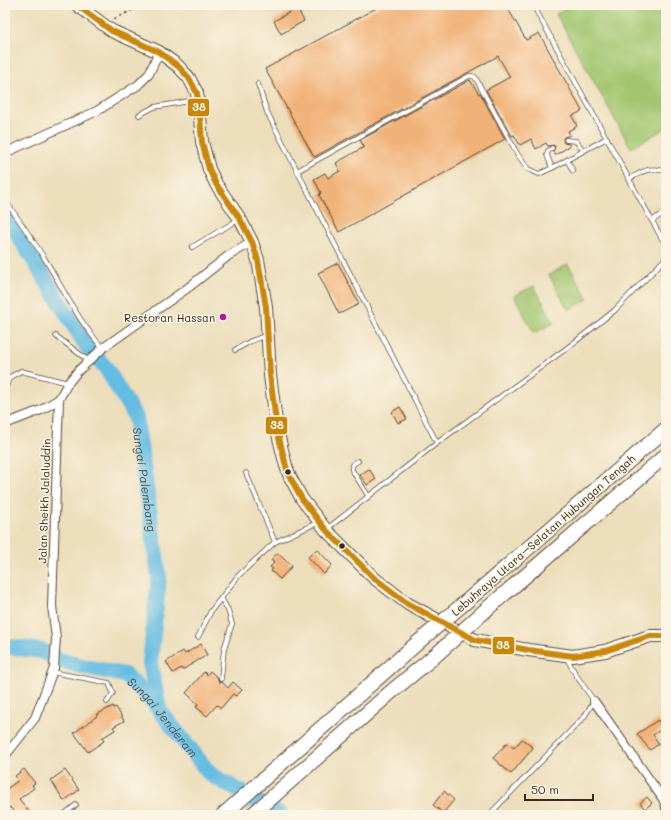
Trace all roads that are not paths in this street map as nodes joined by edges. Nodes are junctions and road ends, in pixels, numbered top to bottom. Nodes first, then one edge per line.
1 (77, 5) edge
2 (533, 5) edge
3 (159, 52) junction
4 (258, 84) dead end
5 (198, 99) junction
6 (139, 115) dead end
7 (607, 138) junction
8 (566, 140) dead end
9 (550, 150) dead end
10 (584, 151) junction
11 (5, 153) edge
12 (568, 160) junction
13 (552, 168) junction
14 (297, 171) junction
15 (573, 171) dead end
16 (665, 172) edge
17 (629, 179) junction
18 (5, 200) edge
19 (666, 210) edge
20 (240, 218) junction
21 (652, 220) junction
22 (252, 242) junction
23 (666, 246) edge
24 (192, 248) dead end
25 (666, 258) edge
26 (267, 335) junction
27 (56, 336) dead end
28 (235, 350) dead end
29 (95, 355) junction
30 (68, 383) junction
31 (5, 389) edge
32 (59, 399) junction
33 (5, 414) edge
34 (6, 424) edge
35 (666, 429) edge
36 (437, 443) junction
37 (666, 455) edge
38 (358, 461) dead end
39 (246, 473) dead end
40 (369, 497) junction
41 (323, 526) junction
42 (275, 542) junction
43 (221, 598) junction
44 (666, 636) edge
45 (198, 637) dead end
46 (565, 655) junction
47 (53, 670) junction
48 (221, 679) dead end
49 (594, 701) junction
50 (107, 702) dead end
51 (5, 756) edge
52 (76, 805) dead end
53 (666, 813) edge
54 (63, 815) edge
55 (223, 815) edge
56 (252, 815) edge
57 (489, 815) edge

1 - 3 main road
2 - 7 lane
3 - 5 main road
3 - 11 street
4 - 14 lane
5 - 6 lane
5 - 20 main road
7 - 10 lane
7 - 17 lane
8 - 10 lane
9 - 13 lane
10 - 12 lane
12 - 13 lane
12 - 15 lane
13 - 14 lane
14 - 36 lane
16 - 17 lane
17 - 21 lane
18 - 29 lane
19 - 21 lane
20 - 22 main road
20 - 24 lane
21 - 23 lane
22 - 26 main road
22 - 29 street
25 - 36 lane
26 - 28 lane
26 - 41 main road
27 - 29 lane
29 - 30 street, Jalan Sheikh Jalaluddin
30 - 31 lane
30 - 32 street, Jalan Sheikh Jalaluddin
32 - 34 street
32 - 47 street, Jalan Sheikh Jalaluddin
33 - 34 lane
35 - 55 highway, Lebuhraya Utara–Selatan Hubungan Tengah, bridge
36 - 40 lane
37 - 56 highway, Lebuhraya Utara–Selatan Hubungan Tengah, bridge
38 - 40 lane
39 - 42 lane
40 - 41 lane
41 - 42 lane
41 - 46 main road
42 - 43 lane
43 - 45 lane
43 - 48 lane
44 - 46 main road
46 - 49 lane
47 - 50 lane
47 - 51 street, Jalan Sheikh Jalaluddin
49 - 53 street
49 - 57 lane
52 - 54 lane

